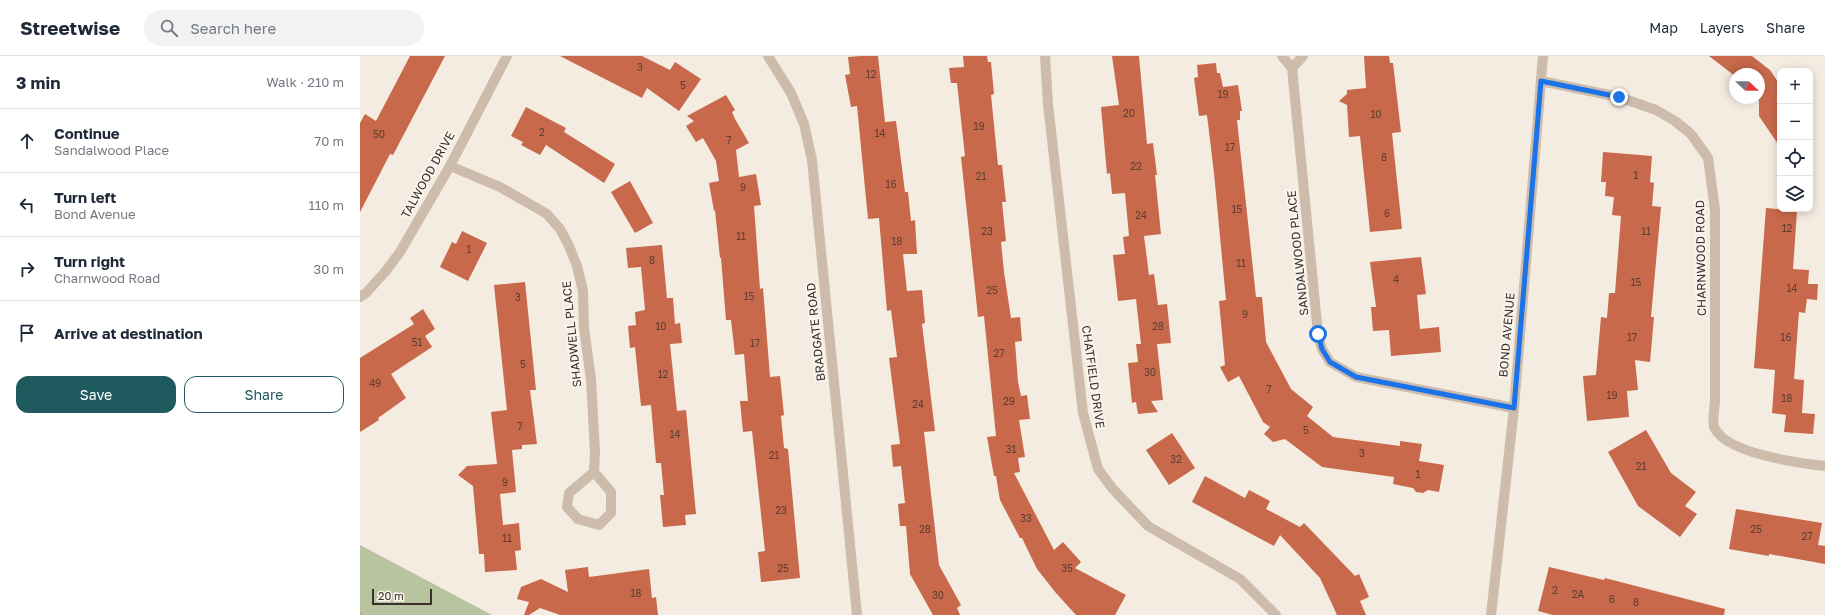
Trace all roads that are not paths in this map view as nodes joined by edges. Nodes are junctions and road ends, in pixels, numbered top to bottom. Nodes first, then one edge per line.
1 (507, 56) edge
2 (768, 56) edge
3 (1044, 56) edge
4 (1282, 56) edge
5 (1303, 56) edge
6 (1543, 56) edge
7 (1292, 68) junction
8 (1541, 81) junction
9 (450, 166) junction
10 (360, 297) edge
11 (1514, 408) junction
12 (1825, 466) edge
13 (594, 472) junction
14 (858, 615) edge
15 (1276, 615) edge
16 (1491, 615) edge

1 - 9 street, TALWOOD DRIVE
2 - 14 street, BRADGATE ROAD
3 - 15 street, CHATFIELD DRIVE
4 - 7 street
5 - 7 street
6 - 8 street, BOND AVENUE
7 - 11 street, SANDALWOOD PLACE
8 - 11 street, BOND AVENUE
8 - 12 street, CHARNWOOD ROAD
9 - 10 street, TALWOOD DRIVE
9 - 13 street, SHADWELL PLACE
11 - 16 street, BOND AVENUE
13 - 13 street

